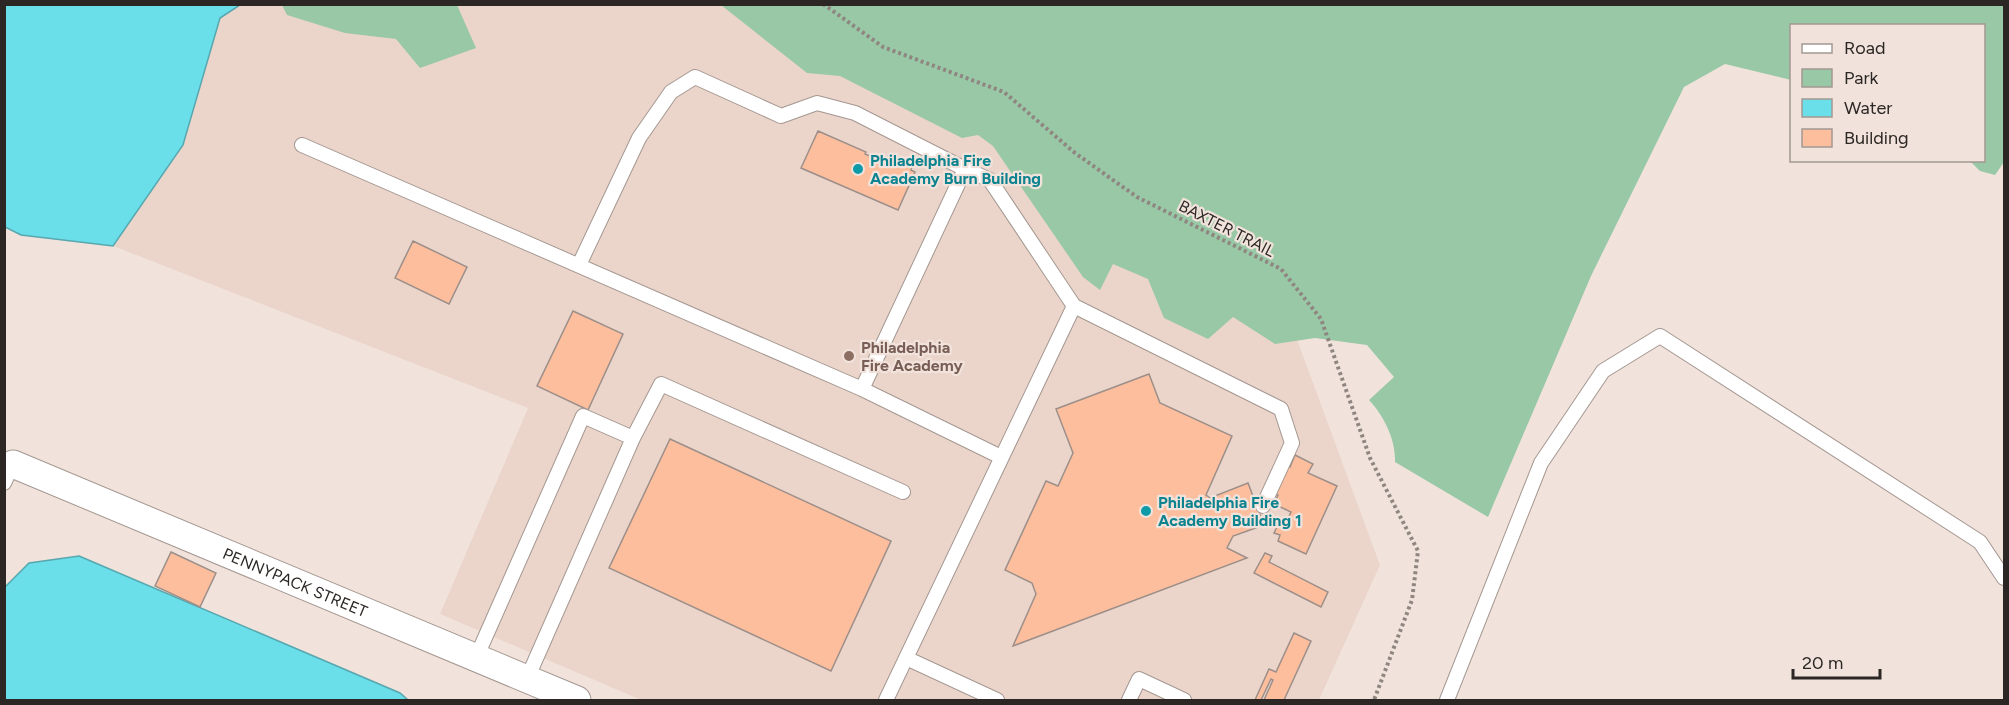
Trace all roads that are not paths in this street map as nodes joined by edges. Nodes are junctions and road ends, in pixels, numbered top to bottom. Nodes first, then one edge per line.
1 (302, 145) dead end
2 (965, 169) junction
3 (579, 265) junction
4 (1074, 306) junction
5 (862, 389) junction
6 (633, 438) junction
7 (1001, 457) junction
8 (9, 474) edge
9 (903, 492) dead end
10 (1263, 506) dead end
11 (2004, 578) edge
12 (476, 658) junction
13 (906, 658) junction
14 (527, 679) junction
15 (577, 700) edge
16 (885, 700) edge
17 (997, 700) edge
18 (1129, 700) edge
19 (1184, 700) edge
20 (1448, 700) edge

1 - 3 lane
2 - 3 lane
2 - 4 lane
2 - 5 lane
3 - 5 lane
4 - 7 lane
4 - 10 lane
5 - 7 lane
6 - 9 lane
6 - 12 lane
6 - 14 lane
7 - 13 lane
8 - 12 street, PENNYPACK STREET
11 - 20 lane
12 - 14 street, PENNYPACK STREET
13 - 16 lane
13 - 17 lane
14 - 15 street, PENNYPACK STREET
18 - 19 lane

